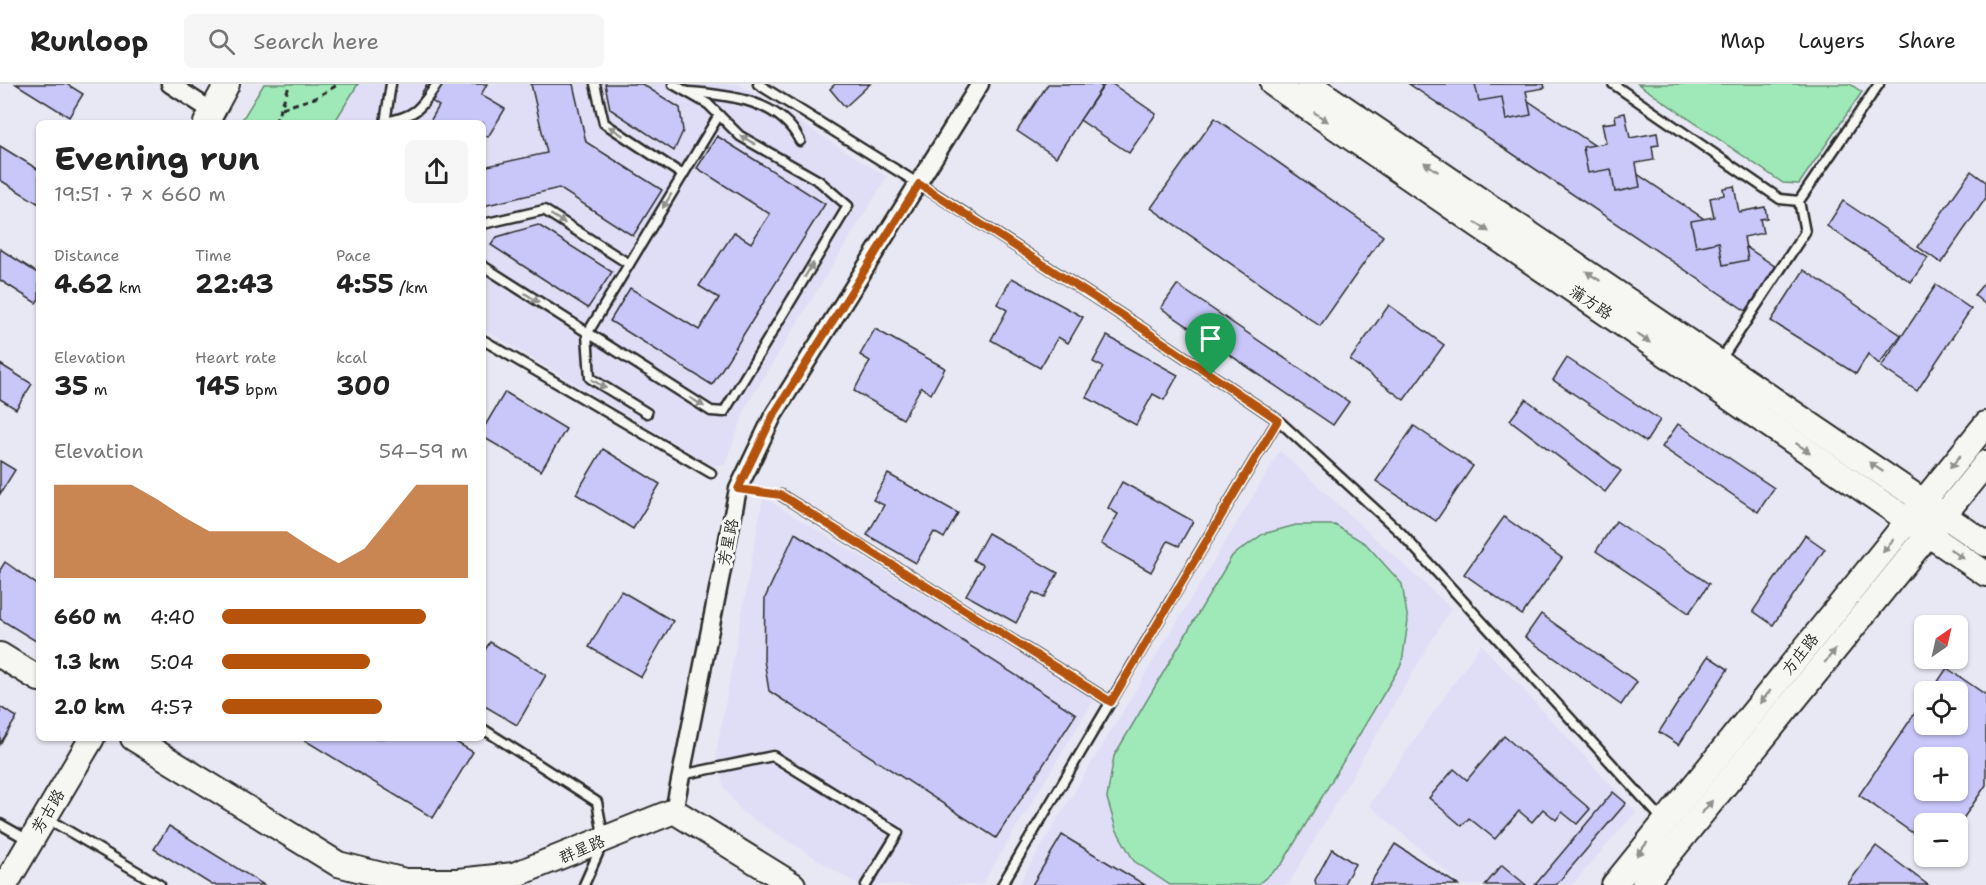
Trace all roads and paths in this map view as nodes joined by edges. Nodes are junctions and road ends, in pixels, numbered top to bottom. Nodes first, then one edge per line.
1 (170, 84) edge
2 (227, 84) edge
3 (290, 84) edge
4 (339, 84) edge
5 (391, 84) edge
6 (437, 84) edge
7 (595, 84) edge
8 (673, 84) edge
9 (758, 84) edge
10 (980, 84) edge
11 (1273, 84) edge
12 (1309, 84) edge
13 (1613, 84) edge
14 (1879, 84) edge
15 (687, 92) junction
16 (282, 108) junction
17 (719, 115) junction
18 (209, 117) edge
19 (276, 120) edge
20 (385, 120) edge
21 (395, 120) edge
22 (800, 141) dead end
23 (683, 175) junction
24 (919, 184) junction
25 (1799, 201) junction
26 (486, 223) edge
27 (629, 264) junction
28 (486, 268) edge
29 (587, 334) junction
30 (486, 342) edge
31 (1720, 361) junction
32 (647, 413) dead end
33 (1278, 420) junction
34 (1986, 424) edge
35 (1986, 463) edge
36 (711, 473) dead end
37 (738, 489) junction
38 (781, 495) joint
39 (1924, 500) junction
40 (1945, 514) junction
41 (1909, 520) junction
42 (1928, 534) junction
43 (1986, 544) edge
44 (1986, 574) edge
45 (0, 655) edge
46 (36, 677) edge
47 (1111, 702) junction
48 (486, 731) edge
49 (90, 741) edge
50 (138, 741) edge
51 (681, 775) junction
52 (674, 811) junction
53 (45, 818) junction
54 (1664, 821) junction
55 (0, 824) edge
56 (604, 840) junction
57 (31, 842) junction
58 (5, 885) edge
59 (160, 885) edge
60 (584, 885) edge
61 (793, 885) edge
62 (866, 885) edge
63 (1002, 885) edge
64 (1614, 885) edge
65 (1644, 885) edge

1 - 18 street
2 - 18 street
3 - 16 path
4 - 16 path
5 - 20 lane
6 - 21 lane
23 -> 7 lane
8 - 15 lane
9 - 24 lane
10 - 24 street, 芳星路
11 -> 41 street, 蒲方路
31 -> 12 street, 蒲方路
13 - 25 lane
14 - 25 lane
15 - 17 lane
15 - 22 lane
16 - 19 path
17 - 23 lane
29 -> 17 lane
23 -> 27 lane
24 - 33 lane
24 - 37 street, 芳星路
25 - 31 lane
26 -> 27 lane
27 - 29 lane
28 -> 29 lane
29 -> 32 lane
30 - 36 lane
39 -> 31 street, 蒲方路
33 - 47 lane
33 - 54 lane
34 -> 39 street, 方庄路
35 - 40 street, 方庄路
37 - 38 path
37 - 51 street, 芳星路
38 - 47 lane
39 - 40 street, 蒲方路
39 - 41 street, 方庄路
40 - 42 street, 方庄路
40 - 43 street, 蒲方路
41 - 42 street, 蒲方路
41 -> 54 street, 方庄路
42 -> 44 street, 蒲方路
65 -> 42 street, 方庄路
45 - 46 street
47 - 63 lane
48 - 56 lane
49 - 53 street, 芳古路
50 - 56 street, 群星路
51 - 52 street, 芳星路
51 - 62 lane
52 - 56 street, 群星路
52 - 61 street
53 - 57 street, 芳古路
53 - 59 lane
54 -> 64 street, 方庄路
55 - 57 lane
56 - 60 lane
57 - 58 street, 芳古路

